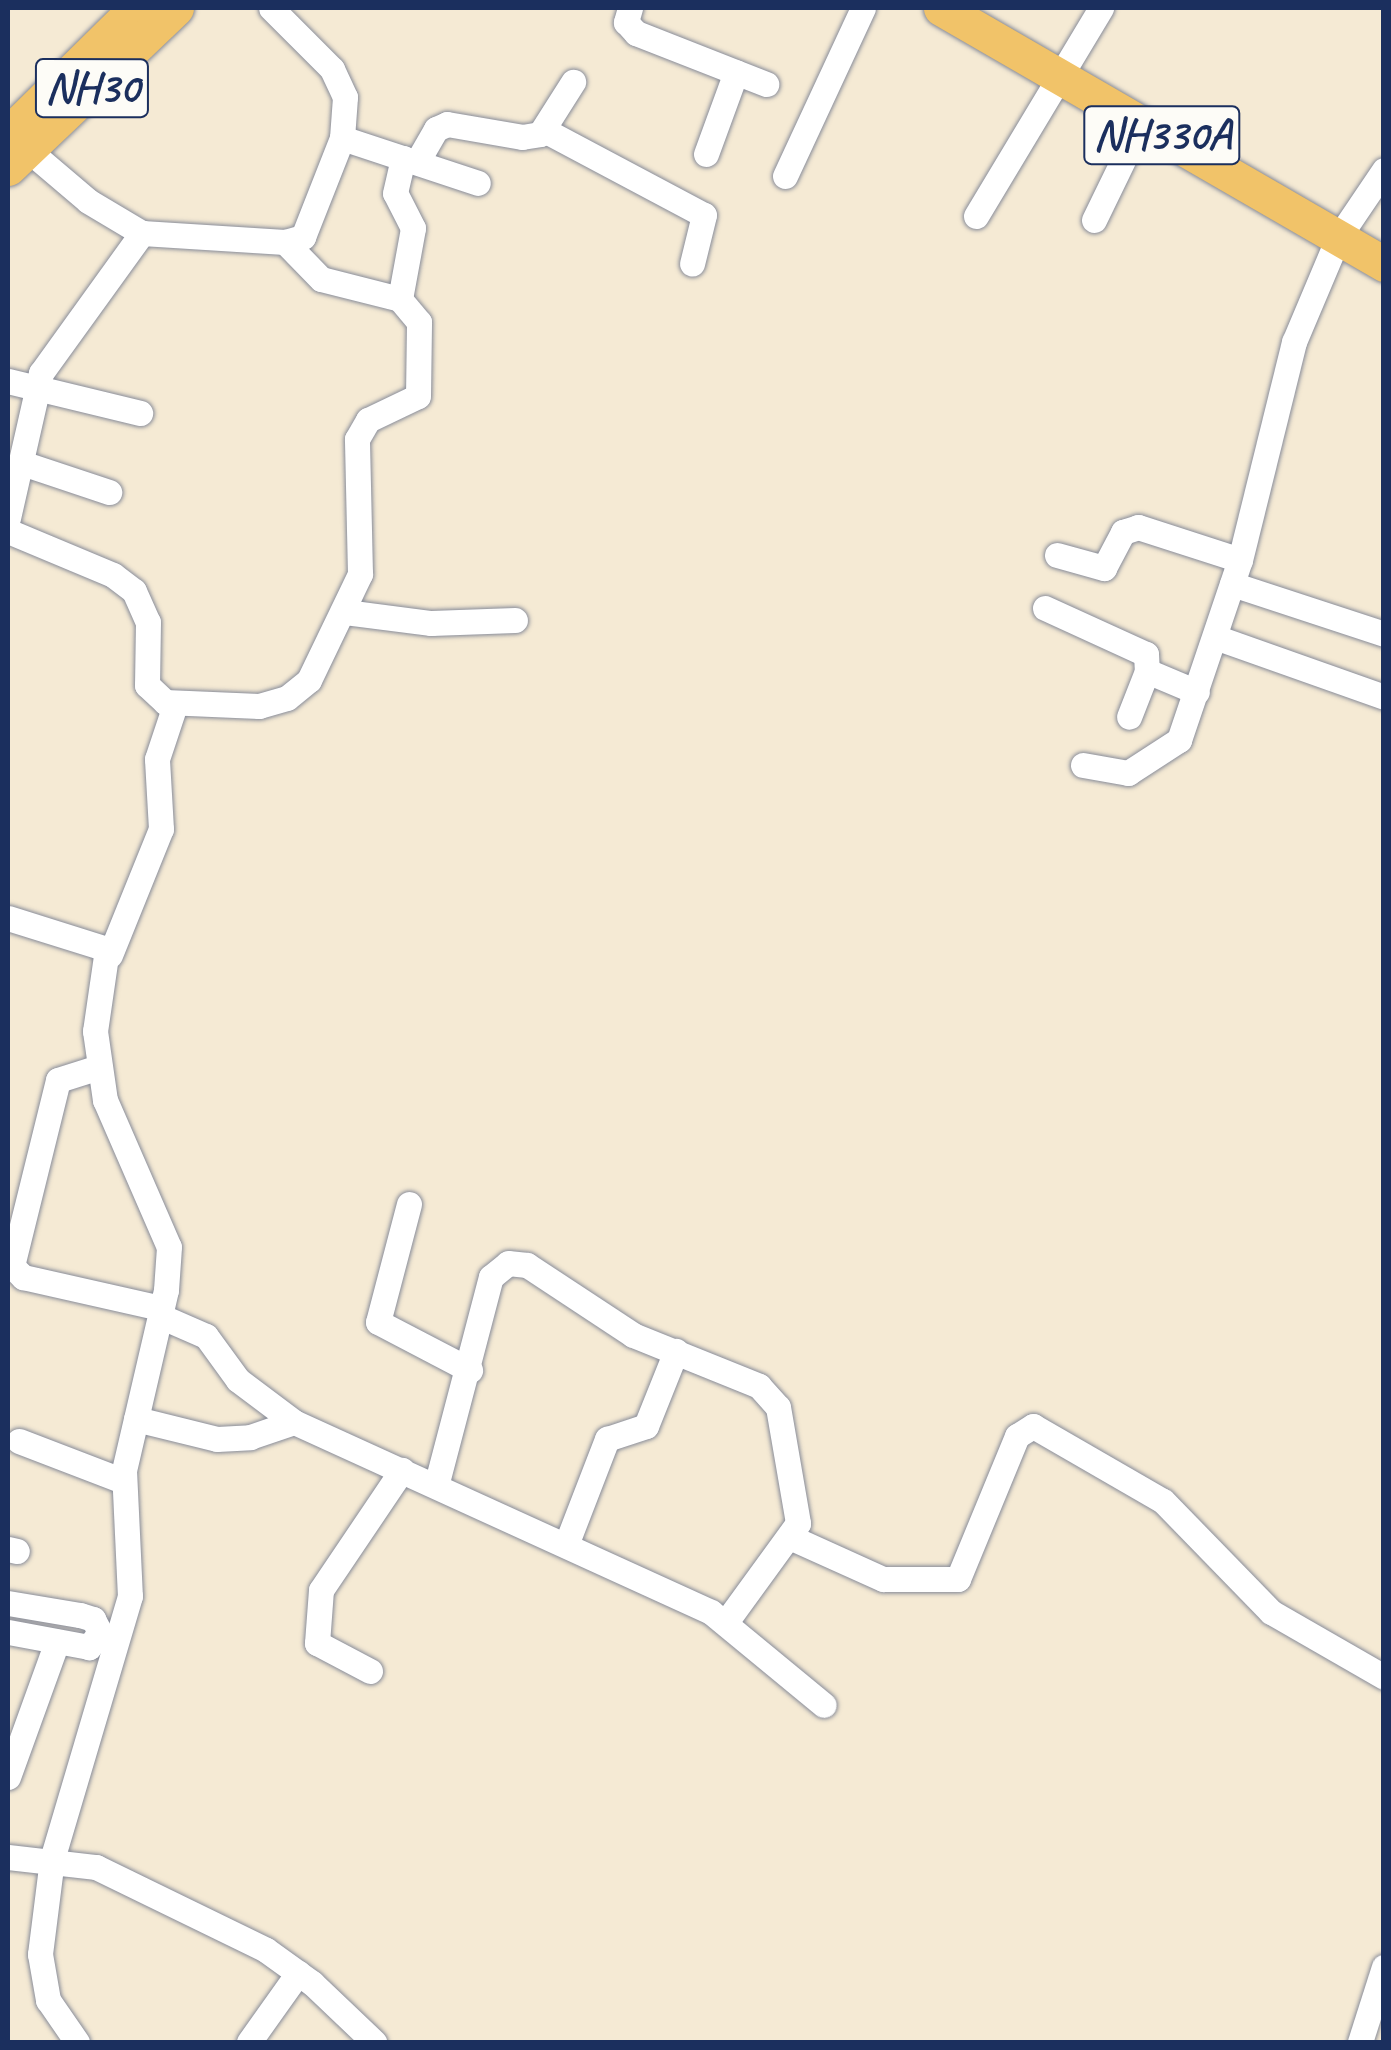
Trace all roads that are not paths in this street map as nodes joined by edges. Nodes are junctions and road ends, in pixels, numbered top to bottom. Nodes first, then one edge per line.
1 (136, 8) edge
2 (176, 8) edge
3 (271, 8) edge
4 (630, 8) edge
5 (864, 8) edge
6 (940, 8) edge
7 (1101, 8) edge
8 (736, 72) junction
9 (1061, 76) junction
10 (573, 82) dead end
11 (766, 84) dead end
12 (1141, 123) junction
13 (544, 130) junction
14 (342, 138) junction
15 (14, 150) edge
16 (706, 154) dead end
17 (410, 160) junction
18 (1384, 170) edge
19 (784, 176) dead end
20 (478, 183) dead end
21 (976, 216) dead end
22 (1094, 220) dead end
23 (142, 233) junction
24 (1338, 238) junction
25 (284, 242) junction
26 (692, 264) dead end
27 (1384, 264) edge
28 (400, 299) junction
29 (8, 381) edge
30 (37, 386) junction
31 (140, 413) dead end
32 (22, 463) junction
33 (110, 492) dead end
34 (8, 518) edge
35 (8, 531) edge
36 (1058, 555) dead end
37 (1236, 572) junction
38 (1045, 608) dead end
39 (345, 612) junction
40 (515, 620) dead end
41 (1384, 634) edge
42 (1215, 637) junction
43 (1147, 671) junction
44 (1198, 692) junction
45 (1384, 697) edge
46 (176, 705) junction
47 (1130, 717) dead end
48 (1083, 765) dead end
49 (8, 918) edge
50 (110, 954) junction
51 (99, 1066) junction
52 (409, 1204) dead end
53 (160, 1312) junction
54 (676, 1351) junction
55 (470, 1370) junction
56 (136, 1419) junction
57 (294, 1422) junction
58 (19, 1442) dead end
59 (402, 1470) junction
60 (122, 1481) junction
61 (436, 1486) junction
62 (792, 1538) junction
63 (566, 1545) junction
64 (8, 1603) edge
65 (726, 1622) junction
66 (8, 1632) edge
67 (57, 1642) junction
68 (370, 1671) dead end
69 (1384, 1677) edge
70 (824, 1705) dead end
71 (8, 1777) edge
72 (8, 1857) edge
73 (52, 1858) junction
74 (1384, 1967) edge
75 (298, 1973) junction
76 (77, 2042) edge
77 (249, 2042) edge
78 (374, 2042) edge
79 (1360, 2042) edge

1 - 15 highway, NH30
2 - 15 highway, NH30
3 - 14 street
4 - 8 street
5 - 19 street
6 - 9 highway, NH330A
7 - 9 street
8 - 11 street
8 - 16 street
9 - 12 highway, NH330A
9 - 21 street
10 - 13 street
12 - 22 street
12 - 24 highway, NH330A
13 - 17 street
13 - 26 street
14 - 17 street
14 - 25 street
15 - 23 street
17 - 20 street
17 - 28 street
18 - 24 street
23 - 25 street
23 - 30 street
24 - 27 highway, NH330A
24 - 37 street
25 - 28 street
28 - 39 street
29 - 30 street
30 - 31 street
30 - 32 street
32 - 33 street
32 - 34 street
35 - 46 street
36 - 37 street
37 - 41 street
37 - 42 street
38 - 43 street
39 - 40 street
39 - 46 street
42 - 44 street
42 - 45 street
43 - 44 street
43 - 47 street
44 - 48 street
46 - 50 street
49 - 50 street
50 - 51 street
51 - 53 street
51 - 53 street
52 - 55 street
53 - 56 street
53 - 57 street
54 - 55 street
54 - 62 street
54 - 63 street
55 - 61 street
56 - 57 street
56 - 60 street
57 - 59 street
58 - 60 street
59 - 61 street
59 - 68 street
60 - 73 street
61 - 63 street
62 - 65 street
62 - 69 street
63 - 65 street
64 - 67 street
65 - 70 street
66 - 67 street
67 - 71 street
72 - 73 street
73 - 75 street
73 - 76 street
74 - 79 street
75 - 77 street
75 - 78 street

